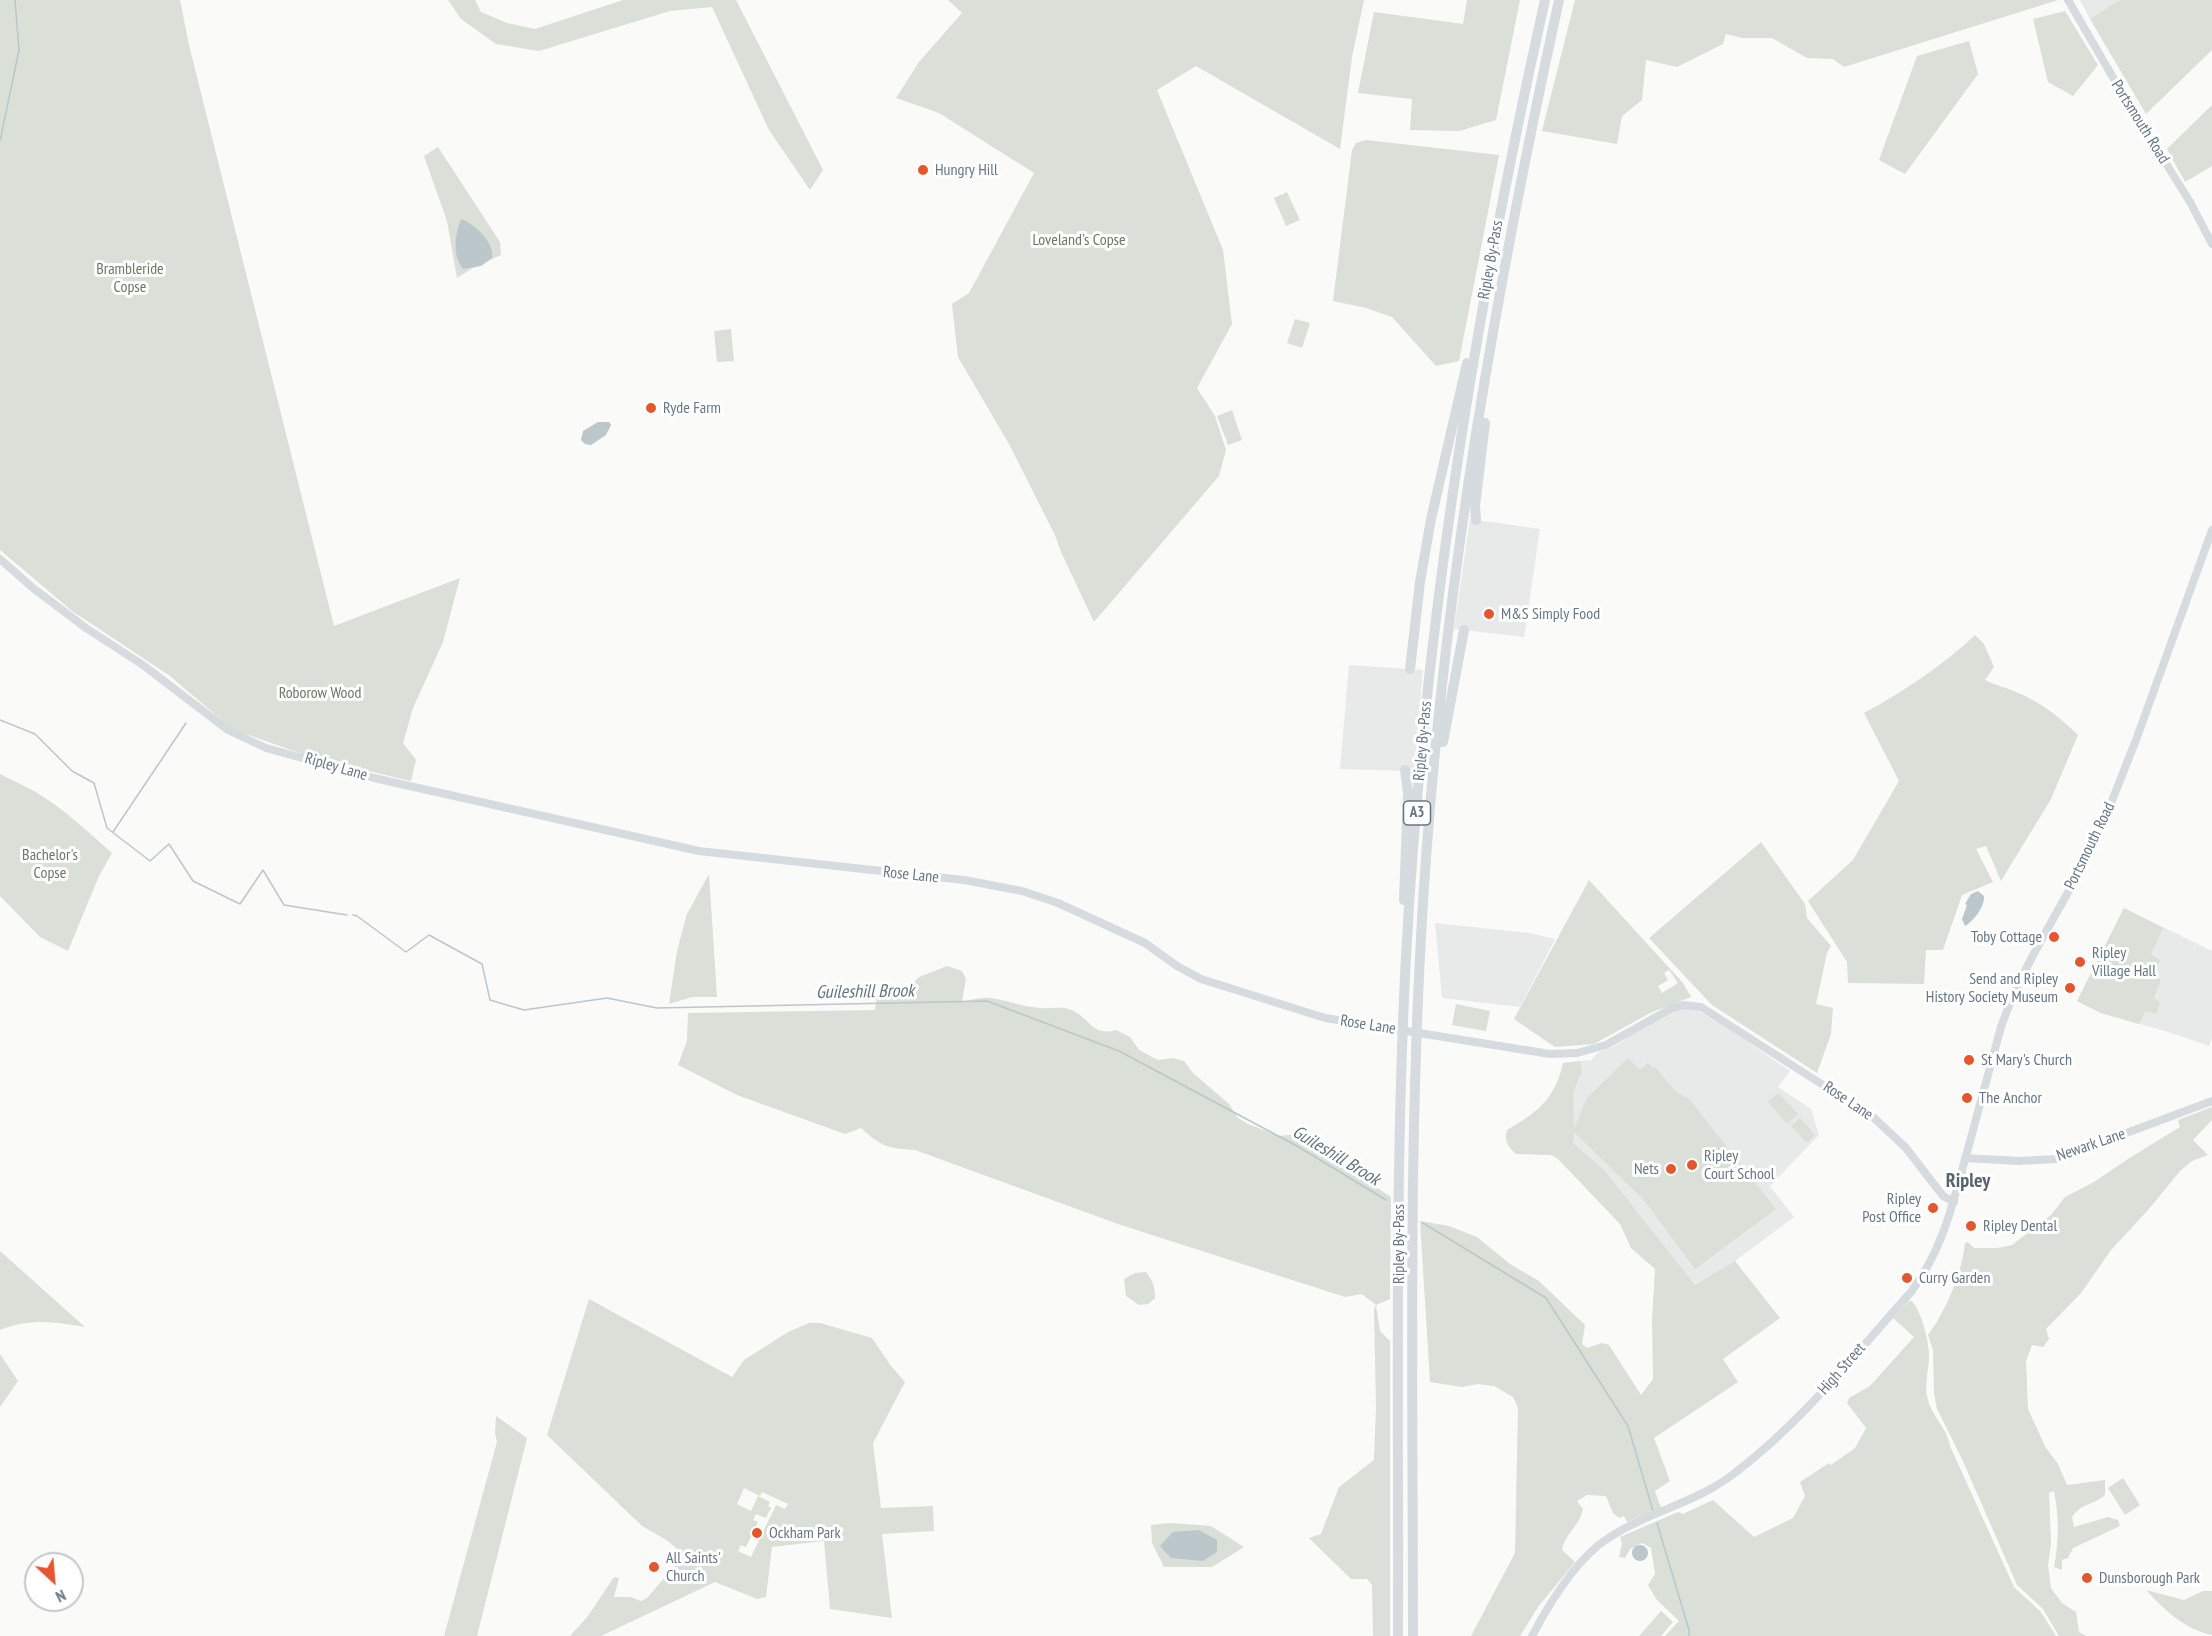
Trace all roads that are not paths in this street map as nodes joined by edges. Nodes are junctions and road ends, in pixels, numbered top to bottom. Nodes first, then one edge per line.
1 (1545, 0) edge
2 (1559, 0) edge
3 (2068, 0) edge
4 (2212, 244) edge
5 (1489, 269) junction
6 (1503, 274) junction
7 (1476, 520) dead end
8 (2212, 530) edge
9 (0, 559) edge
10 (1464, 630) dead end
11 (1410, 669) dead end
12 (1405, 770) dead end
13 (727, 855) joint
14 (1426, 855) junction
15 (1406, 957) junction
16 (2212, 1101) edge
17 (1965, 1158) junction
18 (1954, 1202) junction
19 (1398, 1636) edge
20 (1413, 1636) edge
21 (1532, 1636) edge

1 - 5 highway, Ripley By-Pass / A3
2 - 6 highway, Ripley By-Pass / A3
3 - 4 street, Portsmouth Road
5 - 11 highway
5 - 15 highway, Ripley By-Pass / A3
6 - 7 highway
6 - 14 highway, Ripley By-Pass / A3
8 - 17 street, Portsmouth Road
9 - 13 street, Ripley Lane
10 - 14 highway
12 - 15 highway
13 - 18 street, Rose Lane
14 - 20 highway, Ripley By-Pass / A3
15 - 19 highway, Ripley By-Pass / A3
16 - 17 street, Newark Lane
17 - 18 street, High Street
18 - 21 street, High Street

